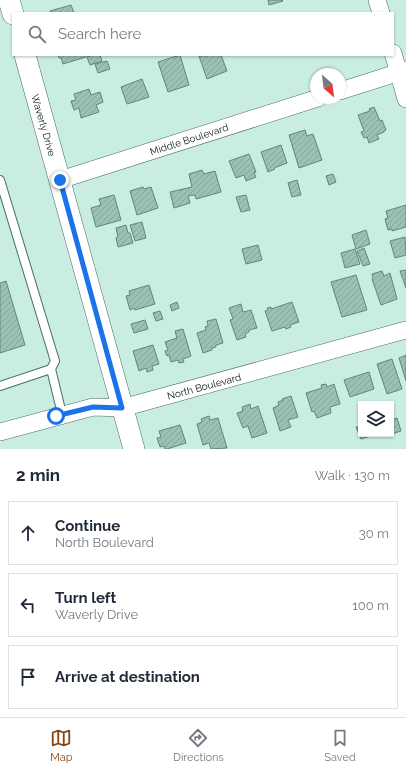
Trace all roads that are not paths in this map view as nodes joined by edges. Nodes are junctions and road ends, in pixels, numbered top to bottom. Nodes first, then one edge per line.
1 (9, 0) edge
2 (378, 0) edge
3 (12, 12) edge
4 (381, 12) edge
5 (24, 56) edge
6 (394, 56) edge
7 (402, 71) edge
8 (346, 89) edge
9 (406, 99) edge
10 (310, 101) edge
11 (0, 180) edge
12 (60, 180) junction
13 (406, 330) edge
14 (51, 370) junction
15 (0, 386) edge
16 (122, 408) junction
17 (62, 414) junction
18 (0, 432) edge
19 (134, 449) edge

1 - 3 street
2 - 4 street
5 - 12 street, Waverly Drive
6 - 7 street
7 - 8 street
7 - 9 street
10 - 12 street, Middle Boulevard
11 - 14 lane
12 - 16 street, Waverly Drive
13 - 16 street, North Boulevard
14 - 15 lane
14 - 17 lane
16 - 17 street, North Boulevard
16 - 19 street, Waverly Drive
17 - 18 street, North Boulevard

